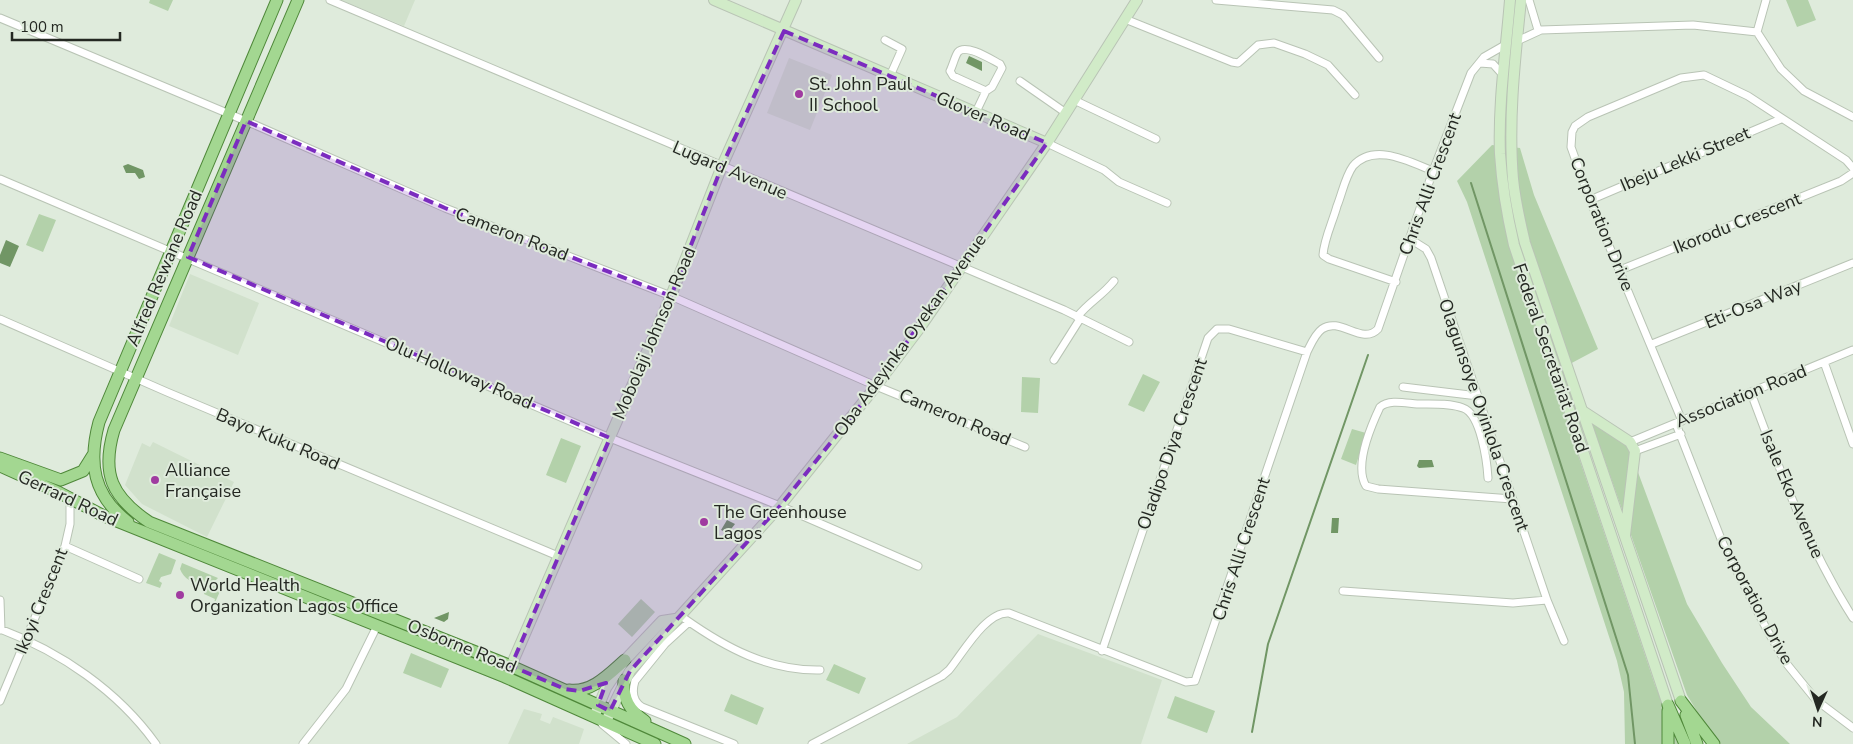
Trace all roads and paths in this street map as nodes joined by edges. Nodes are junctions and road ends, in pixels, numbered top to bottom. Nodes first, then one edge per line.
1 (277, 0) edge
2 (298, 0) edge
3 (330, 0) edge
4 (714, 0) edge
5 (796, 0) edge
6 (1136, 0) edge
7 (1216, 0) edge
8 (1510, 0) edge
9 (1521, 0) edge
10 (1529, 0) edge
11 (1766, 0) edge
12 (0, 18) edge
13 (1125, 20) junction
14 (784, 30) junction
15 (1538, 30) junction
16 (1757, 32) junction
17 (885, 40) dead end
18 (1517, 41) junction
19 (1505, 45) junction
20 (1379, 58) dead end
21 (1480, 62) junction
22 (1503, 75) junction
23 (890, 76) junction
24 (1020, 82) dead end
25 (986, 91) junction
26 (1355, 95) dead end
27 (1074, 100) junction
28 (976, 112) junction
29 (1066, 112) junction
30 (228, 114) junction
31 (1853, 117) edge
32 (1780, 119) junction
33 (246, 121) junction
34 (1156, 139) dead end
35 (1046, 143) junction
36 (722, 166) junction
37 (1853, 168) edge
38 (1433, 171) junction
39 (1853, 173) edge
40 (0, 179) edge
41 (1590, 200) junction
42 (1167, 203) dead end
43 (1410, 239) junction
44 (172, 251) junction
45 (188, 257) junction
46 (1853, 263) edge
47 (960, 267) junction
48 (1620, 270) junction
49 (1114, 281) dead end
50 (1396, 282) junction
51 (671, 296) junction
52 (1079, 318) junction
53 (0, 319) edge
54 (1129, 342) dead end
55 (1652, 344) junction
56 (1853, 350) edge
57 (1307, 352) junction
58 (1054, 360) dead end
59 (1824, 362) junction
60 (121, 371) junction
61 (136, 378) junction
62 (876, 386) junction
63 (1403, 387) dead end
64 (1751, 392) junction
65 (1478, 396) junction
66 (1581, 410) junction
67 (1679, 422) junction
68 (1681, 434) junction
69 (610, 438) junction
70 (1853, 444) edge
71 (1025, 447) dead end
72 (1632, 447) junction
73 (93, 455) junction
74 (0, 458) edge
75 (0, 466) edge
76 (1488, 478) dead end
77 (111, 481) joint
78 (70, 498) junction
79 (1512, 499) junction
80 (780, 506) junction
81 (137, 530) junction
82 (1624, 538) junction
83 (65, 546) junction
84 (558, 556) junction
85 (918, 566) dead end
86 (139, 578) dead end
87 (1344, 591) dead end
88 (0, 600) edge
89 (1547, 600) junction
90 (677, 617) junction
91 (1853, 618) edge
92 (689, 622) junction
93 (377, 626) junction
94 (1, 629) edge
95 (25, 641) junction
96 (1564, 641) dead end
97 (1102, 651) junction
98 (625, 660) junction
99 (511, 666) junction
100 (820, 670) dead end
101 (624, 680) junction
102 (566, 689) junction
103 (0, 701) edge
104 (1681, 701) joint
105 (598, 705) junction
106 (1668, 705) joint
107 (610, 711) junction
108 (594, 717) junction
109 (606, 722) junction
110 (1682, 725) junction
111 (1853, 728) edge
112 (660, 732) junction
113 (156, 744) edge
114 (303, 744) edge
115 (626, 744) edge
116 (655, 744) edge
117 (685, 744) edge
118 (734, 744) edge
119 (812, 744) edge
120 (1668, 744) edge
121 (1685, 744) edge
122 (1697, 744) edge
123 (1714, 744) edge

1 - 30 main road, Alfred Rewane Road
2 - 33 main road, Alfred Rewane Road
3 - 36 street, Lugard Avenue
4 - 14 main road, Glover Road
5 - 14 main road, Mobolaji Johnson Road
6 - 13 main road, Oba Adeyinka Oyekan Avenue
7 - 20 street
8 - 19 main road, Federal Secretariat Road
9 - 18 main road, Federal Secretariat Road
10 - 15 street
11 - 16 street
12 - 30 street, Cameron Road
13 - 26 street
13 - 27 main road, Oba Adeyinka Oyekan Avenue
14 - 23 main road, Glover Road
14 - 36 main road, Mobolaji Johnson Road
15 - 16 street
15 - 18 street
16 - 31 street
17 - 23 street
18 - 66 main road, Federal Secretariat Road
19 - 21 street, Chris Alli Crescent
19 - 22 main road, Federal Secretariat Road
21 - 22 street
21 - 38 street, Chris Alli Crescent
22 - 106 main road, Federal Secretariat Road
23 - 28 main road, Glover Road
24 - 29 street
25 - 25 street
25 - 28 street
27 - 29 main road, Oba Adeyinka Oyekan Avenue
27 - 34 street
28 - 35 main road, Glover Road
29 - 35 main road, Oba Adeyinka Oyekan Avenue
30 - 33 street, Cameron Road
30 - 44 main road, Alfred Rewane Road
32 - 37 street
32 - 41 street, Ibeju Lekki Street
32 - 41 street, Corporation Drive
33 - 45 main road, Alfred Rewane Road
33 - 51 street, Cameron Road
35 - 42 street, Glover Road
35 - 47 main road, Oba Adeyinka Oyekan Avenue
36 - 47 street, Lugard Avenue
36 - 51 main road, Mobolaji Johnson Road
38 - 43 street, Chris Alli Crescent
38 - 50 street
39 - 48 street, Ikorodu Crescent
40 - 44 street, Olu Holloway Road
41 - 48 street, Corporation Drive
43 - 50 street, Chris Alli Crescent
43 - 65 street, Olagunsoye Oyinlola Crescent
44 - 45 street, Olu Holloway Road
44 - 60 main road, Alfred Rewane Road
45 - 61 main road, Alfred Rewane Road
45 - 69 street, Olu Holloway Road
46 - 55 street, Eti-Osa Way
47 - 52 street, Lugard Avenue
47 - 62 main road, Oba Adeyinka Oyekan Avenue
48 - 55 street, Corporation Drive
49 - 52 street
50 - 57 street, Chris Alli Crescent
51 - 62 street, Cameron Road
51 - 69 main road, Mobolaji Johnson Road
52 - 54 street, Lugard Avenue
52 - 58 street
53 - 60 street, Bayo Kuku Road
55 - 67 street, Corporation Drive
56 - 59 street, Association Road
57 - 97 street, Oladipo Diya Crescent
57 - 97 street, Chris Alli Crescent
59 - 64 street, Association Road
59 - 70 street
60 - 61 street, Bayo Kuku Road
60 - 73 main road, Alfred Rewane Road
61 - 77 main road, Alfred Rewane Road
61 - 84 street, Bayo Kuku Road
62 - 71 street, Cameron Road
62 - 80 main road, Oba Adeyinka Oyekan Avenue
63 - 65 street
64 - 67 street, Association Road
64 - 91 street, Isale Eko Avenue
65 - 79 street, Olagunsoye Oyinlola Crescent
66 - 72 main road
66 - 82 main road, Federal Secretariat Road
67 - 68 street, Corporation Drive
67 - 72 street, Association Road
68 - 72 street, Association Road
68 - 111 street, Corporation Drive
69 - 80 street, Olu Holloway Road
69 - 84 main road, Mobolaji Johnson Road
72 - 82 main road
73 - 74 main road, Gerrard Road
73 - 81 main road, Alfred Rewane Road
75 - 78 main road, Gerrard Road
76 - 79 street
77 - 99 main road, Osborne Road
78 - 81 main road, Gerrard Road
78 - 83 street, Ikoyi Crescent
79 - 89 street, Olagunsoye Oyinlola Crescent
80 - 85 street, Olu Holloway Road
80 - 90 main road, Oba Adeyinka Oyekan Avenue
81 - 93 main road, Osborne Road
82 - 104 main road, Federal Secretariat Road
83 - 86 street
83 - 95 street, Ikoyi Crescent
84 - 99 main road, Mobolaji Johnson Road
87 - 89 street
88 - 94 street
89 - 96 street, Olagunsoye Oyinlola Crescent
90 - 92 street
90 - 98 main road
90 - 101 main road, Oba Adeyinka Oyekan Avenue
92 - 100 street
92 - 118 street
93 - 108 main road, Osborne Road
93 - 114 street
94 - 95 street
95 - 103 street, Ikoyi Crescent
95 - 113 street
97 - 119 street, Chris Alli Crescent
98 - 102 main road
98 - 105 main road
99 - 102 main road, Osborne Road
101 - 107 main road, Oba Adeyinka Oyekan Avenue
101 - 112 main road
102 - 105 main road, Osborne Road
104 - 110 main road
105 - 107 main road, Osborne Road
105 - 108 main road
106 - 110 main road
107 - 109 main road, Oba Adeyinka Oyekan Avenue
107 - 112 main road, Osborne Road
108 - 109 main road, Osborne Road
108 - 115 street
109 - 116 main road, Osborne Road
110 - 120 main road
110 - 121 main road
110 - 122 main road
110 - 123 main road
112 - 117 main road, Osborne Road

